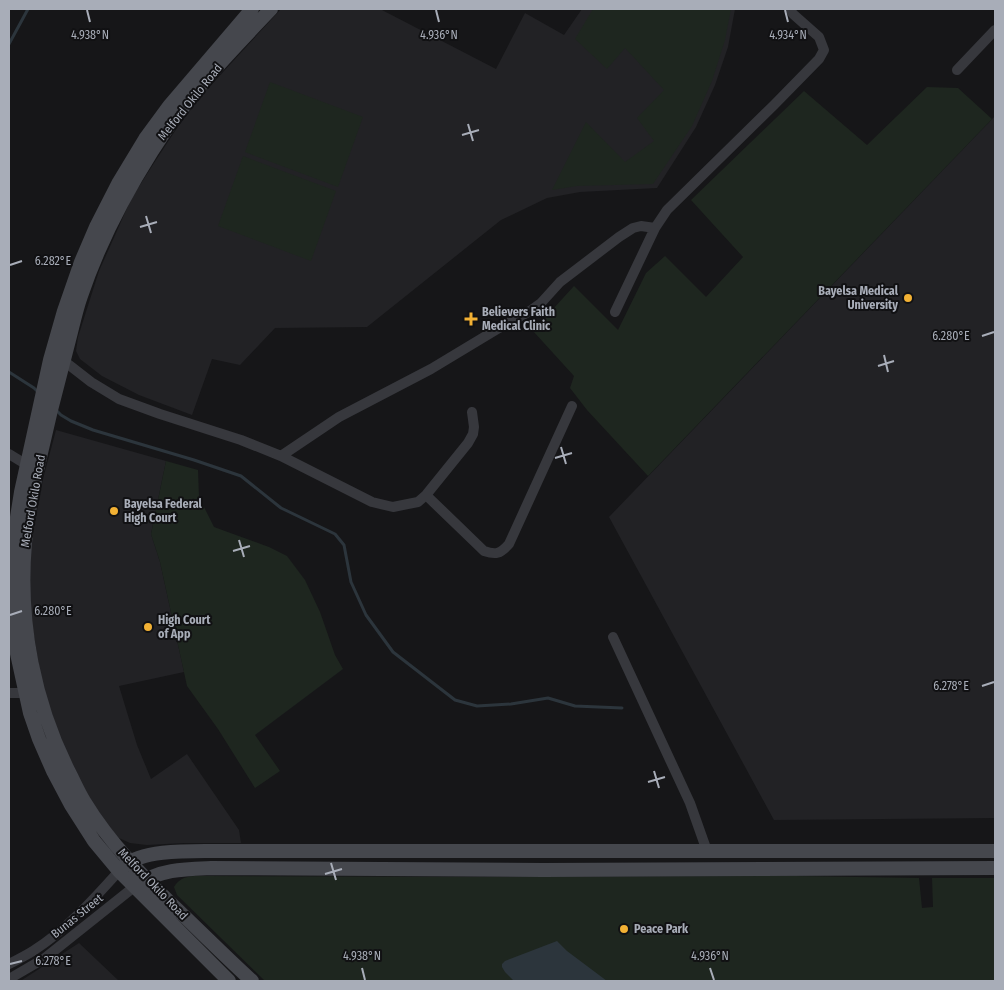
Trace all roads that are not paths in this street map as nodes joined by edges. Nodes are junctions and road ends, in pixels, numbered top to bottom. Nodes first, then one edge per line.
1 (252, 9) edge
2 (271, 9) edge
3 (790, 9) edge
4 (995, 30) edge
5 (957, 70) dead end
6 (654, 228) junction
7 (614, 312) dead end
8 (64, 361) junction
9 (53, 376) junction
10 (572, 406) dead end
11 (472, 412) dead end
12 (41, 431) junction
13 (9, 454) edge
14 (281, 456) junction
15 (27, 465) junction
16 (426, 495) junction
17 (614, 637) dead end
18 (9, 693) edge
19 (24, 693) junction
20 (707, 850) junction
21 (995, 851) edge
22 (130, 861) junction
23 (995, 868) edge
24 (119, 871) junction
25 (140, 883) junction
26 (9, 964) edge
27 (9, 979) edge
28 (230, 981) edge
29 (252, 981) edge

1 - 9 main road, Melford Okilo Road
2 - 8 main road, Melford Okilo Road
3 - 6 street
4 - 5 street
6 - 7 street
6 - 14 street
8 - 9 main road, Melford Okilo Road
8 - 14 street
9 - 12 main road, Melford Okilo Road
10 - 16 street
11 - 16 street
12 - 15 main road, Melford Okilo Road
12 - 22 main road, Melford Okilo Road
13 - 15 street
14 - 16 street
15 - 19 main road, Melford Okilo Road
17 - 20 street
18 - 19 street
19 - 24 main road, Melford Okilo Road
20 - 21 main road
20 - 22 main road
22 - 24 main road
22 - 25 main road, Melford Okilo Road
23 - 25 main road
24 - 25 main road, Melford Okilo Road
24 - 26 street, Bunas Street
25 - 27 street, Bunas Street
25 - 28 main road, Melford Okilo Road
25 - 29 main road, Melford Okilo Road

